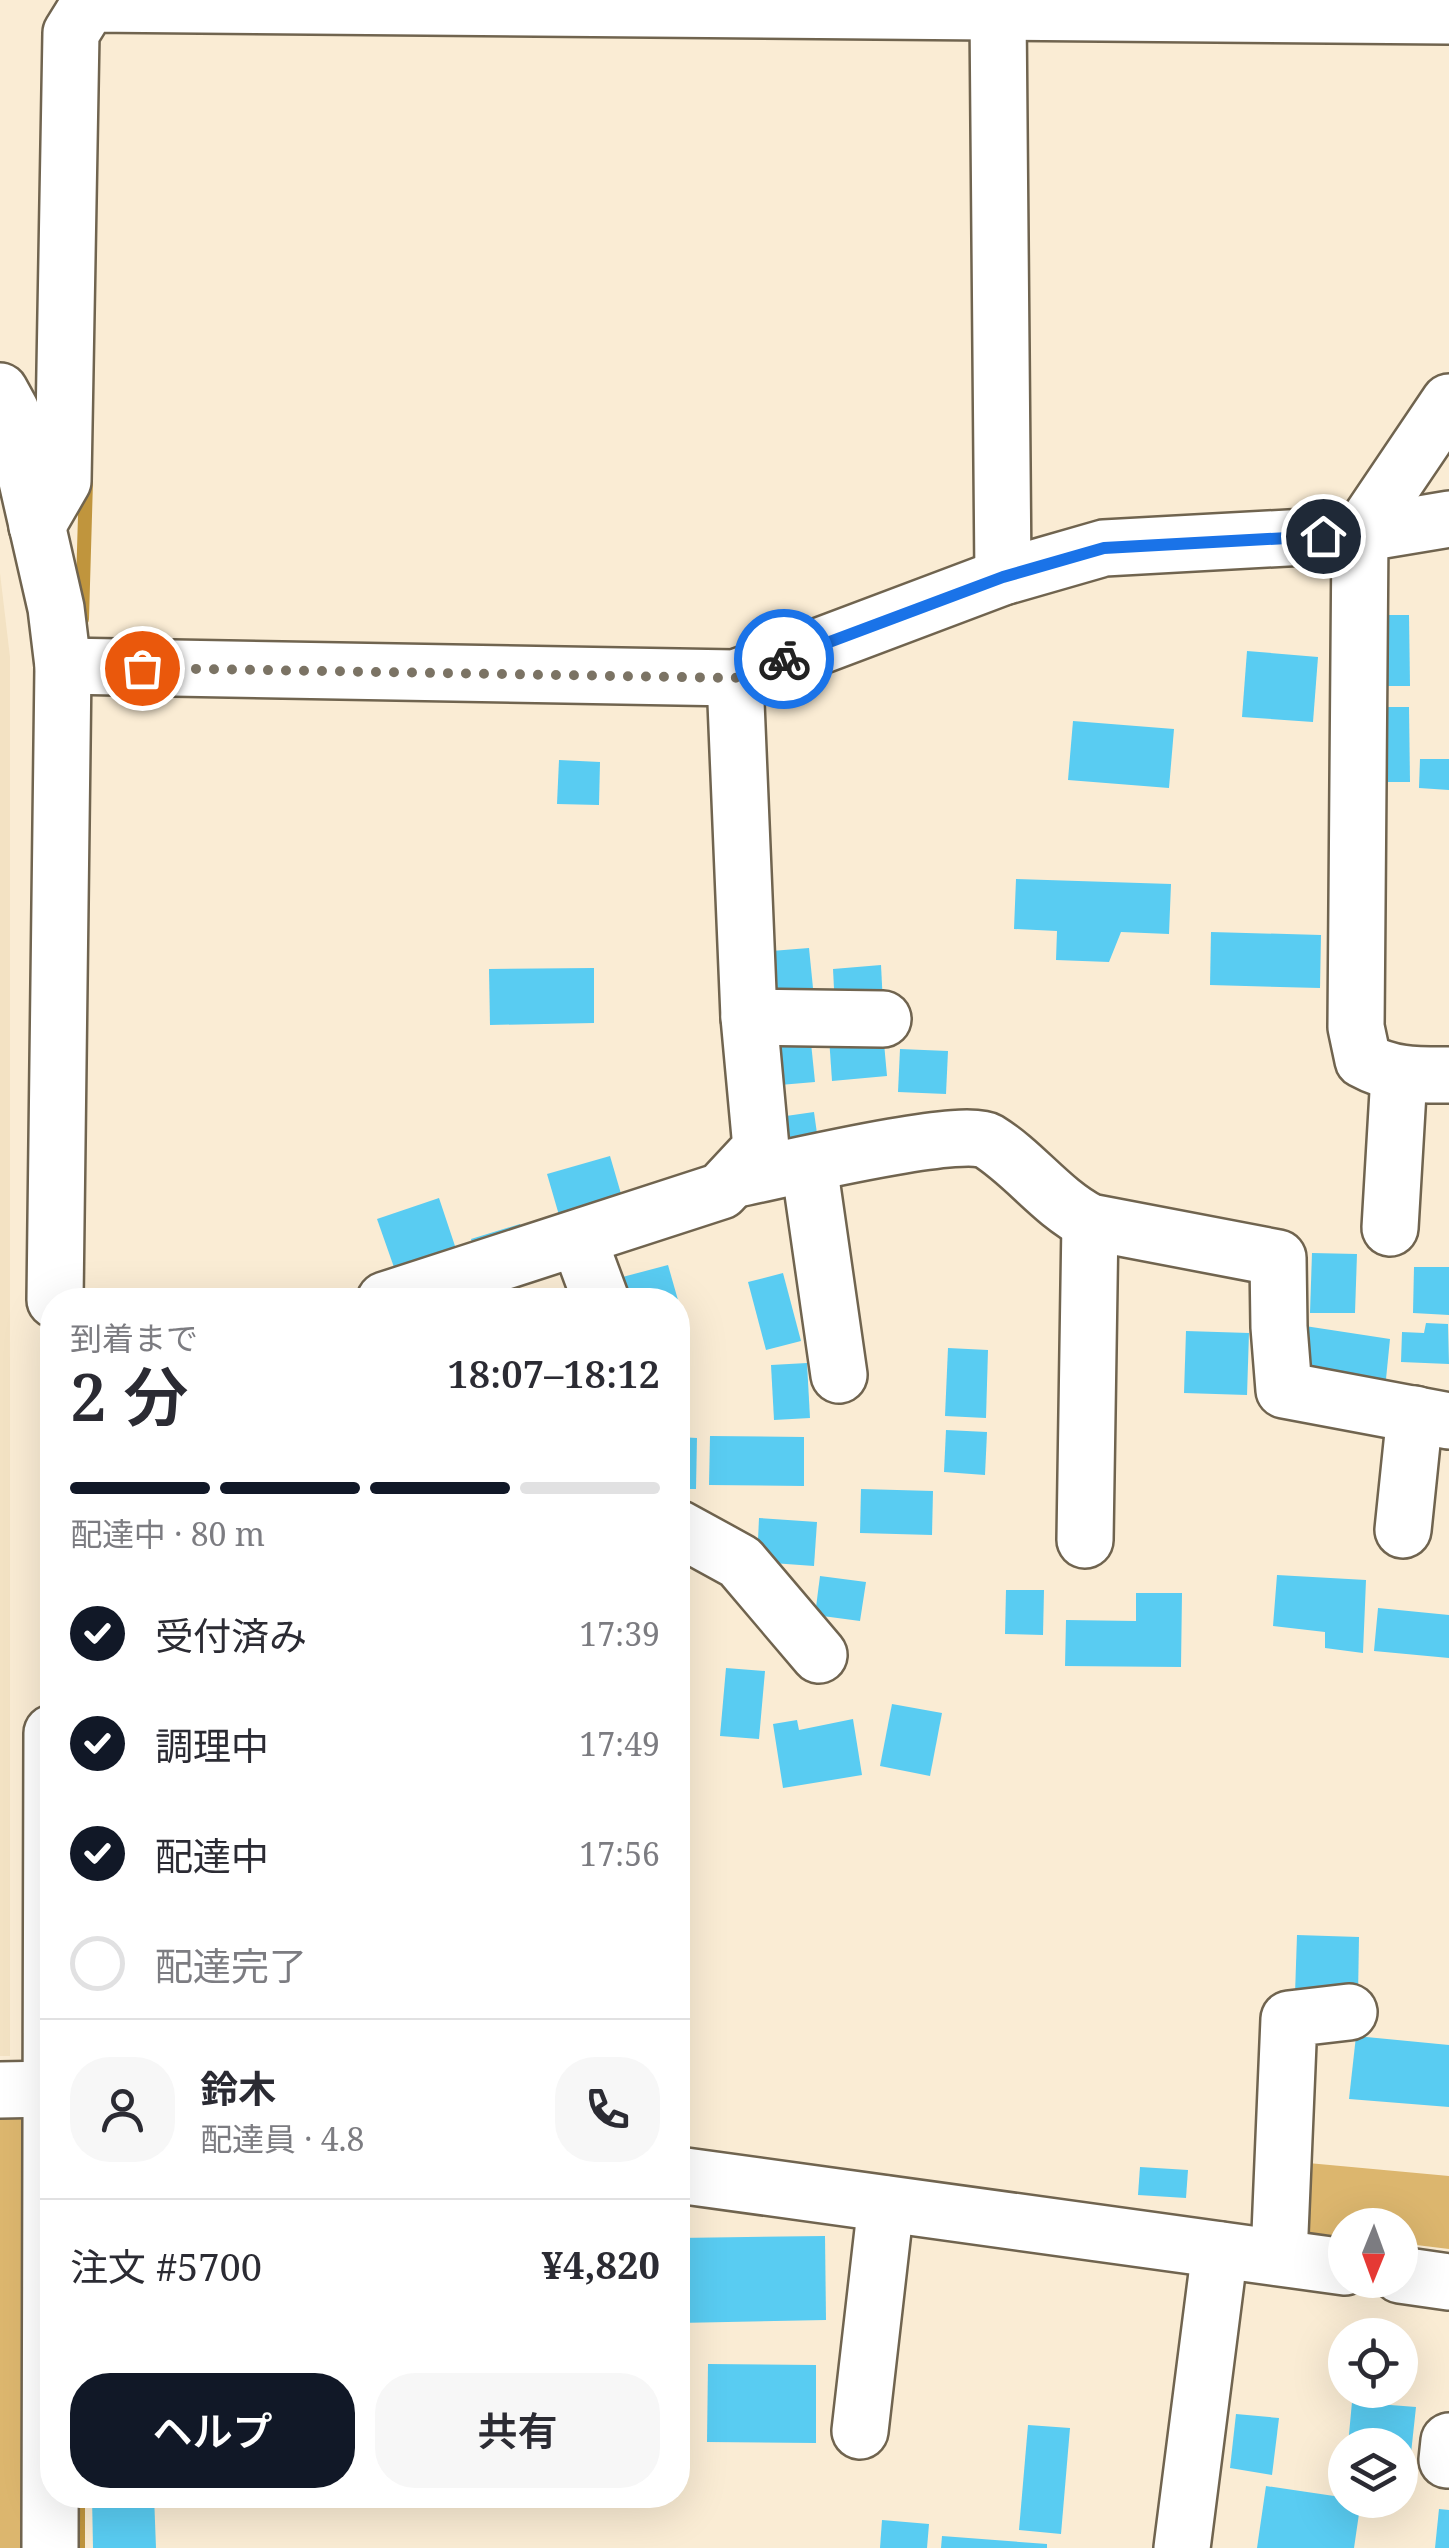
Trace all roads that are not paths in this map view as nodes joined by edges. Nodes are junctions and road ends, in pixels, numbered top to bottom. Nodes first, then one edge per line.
1 (998, 12) junction
2 (1449, 16) edge
3 (0, 391) edge
4 (1449, 402) edge
5 (1449, 519) edge
6 (38, 526) junction
7 (1360, 534) junction
8 (1003, 577) junction
9 (63, 666) junction
10 (735, 678) junction
11 (750, 1017) junction
12 (883, 1019) dead end
13 (1424, 1075) edge
14 (809, 1165) junction
15 (732, 1180) junction
16 (1090, 1222) junction
17 (1390, 1228) dead end
18 (578, 1238) junction
19 (55, 1288) edge
20 (422, 1288) edge
21 (597, 1288) edge
22 (839, 1375) dead end
23 (1432, 1417) edge
24 (1403, 1530) dead end
25 (690, 1535) edge
26 (1085, 1540) dead end
27 (819, 1655) dead end
28 (1349, 2012) dead end
29 (40, 2089) edge
30 (0, 2090) edge
31 (690, 2177) edge
32 (886, 2204) junction
33 (1220, 2250) junction
34 (1279, 2258) junction
35 (1328, 2265) edge
36 (1418, 2278) edge
37 (1449, 2282) edge
38 (860, 2431) dead end
39 (50, 2508) edge
40 (50, 2548) edge
41 (1182, 2548) edge

1 - 2 street
1 - 6 street
1 - 8 street
3 - 6 street
4 - 7 street
5 - 7 street
6 - 9 street
7 - 8 street
7 - 13 street
8 - 10 street
9 - 10 street
9 - 19 street
10 - 11 street
11 - 12 street
11 - 15 street
13 - 17 street
14 - 15 street
14 - 16 street
14 - 22 street
15 - 18 street
16 - 23 street
16 - 26 street
18 - 20 street
18 - 21 street
23 - 24 street
25 - 27 street
28 - 34 street
29 - 30 street
31 - 32 street
32 - 33 street
32 - 38 street
33 - 34 street
33 - 41 street
34 - 35 street
36 - 37 street
39 - 40 street

